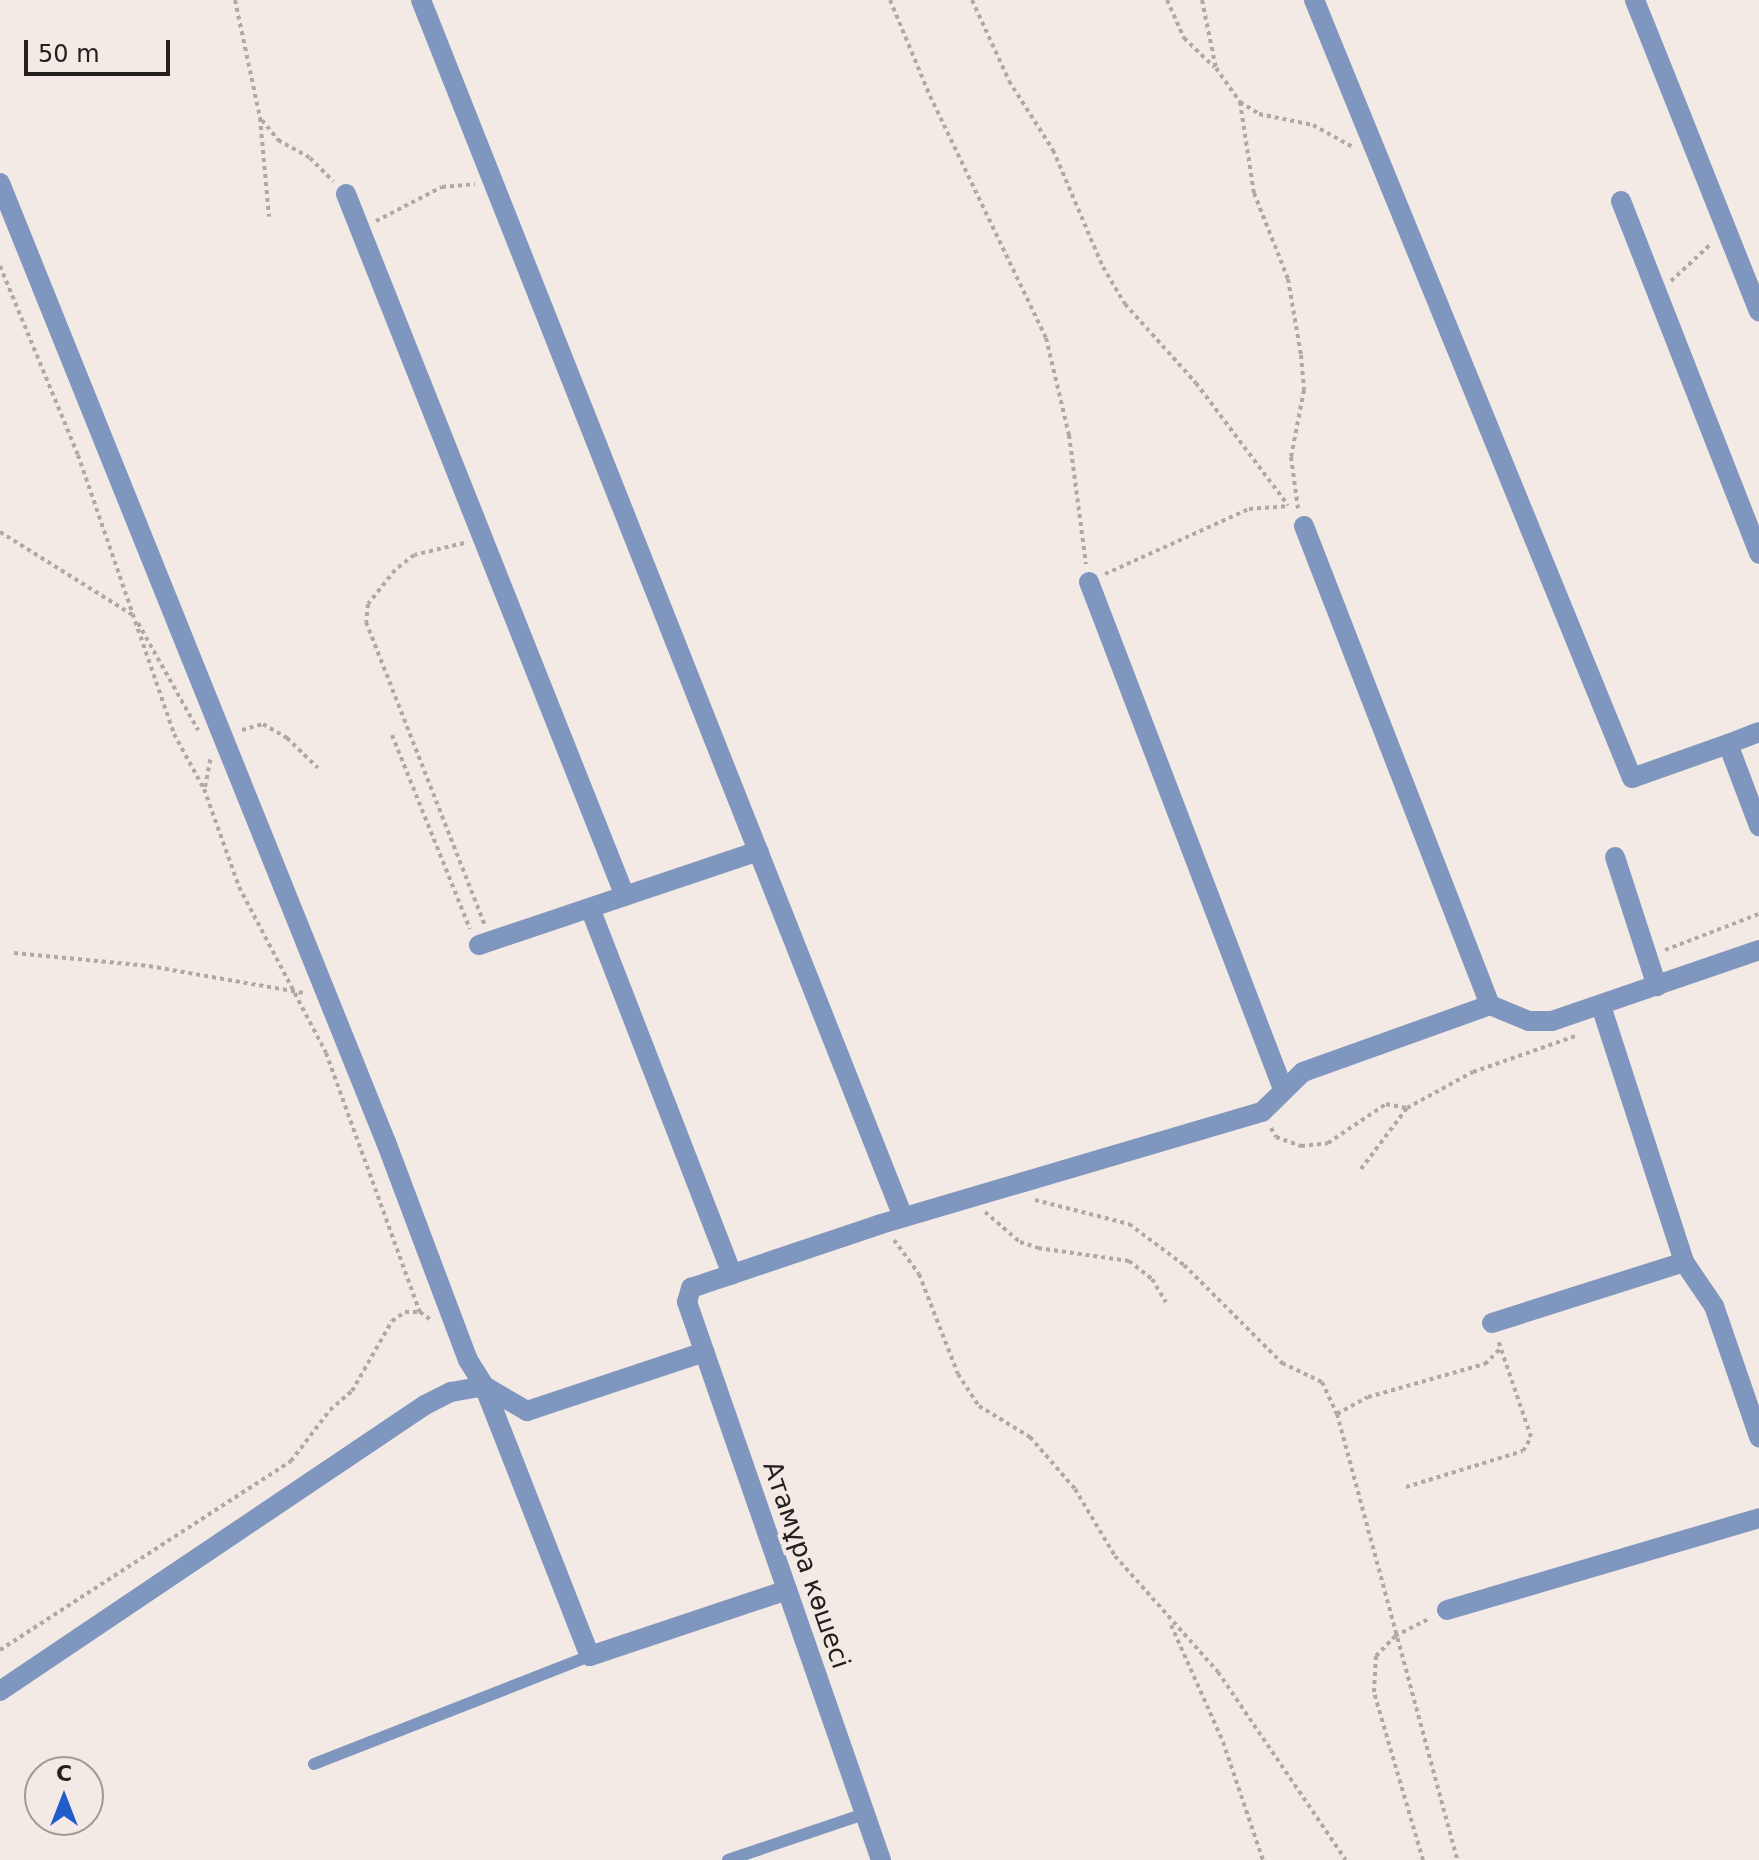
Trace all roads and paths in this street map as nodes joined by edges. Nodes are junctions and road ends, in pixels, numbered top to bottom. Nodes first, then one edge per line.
1 (235, 0) edge
2 (421, 0) edge
3 (890, 0) edge
4 (972, 0) edge
5 (1167, 0) edge
6 (1202, 0) edge
7 (1314, 0) edge
8 (1635, 0) edge
9 (1216, 68) junction
10 (1240, 102) junction
11 (260, 118) junction
12 (1380, 162) junction
13 (0, 183) edge
14 (495, 186) junction
15 (346, 194) joint
16 (1621, 201) dead end
17 (269, 217) dead end
18 (360, 229) junction
19 (1727, 230) junction
20 (0, 266) edge
21 (1657, 293) junction
22 (1759, 311) edge
23 (1289, 506) junction
24 (1304, 526) junction
25 (0, 532) edge
26 (481, 540) junction
27 (1759, 554) edge
28 (1089, 582) junction
29 (134, 616) junction
30 (1759, 732) edge
31 (392, 735) dead end
32 (223, 744) junction
33 (1728, 744) junction
34 (318, 768) dead end
35 (204, 789) junction
36 (1759, 826) edge
37 (759, 851) junction
38 (1615, 857) dead end
39 (625, 896) junction
40 (590, 908) junction
41 (1759, 914) edge
42 (488, 942) junction
43 (1759, 950) edge
44 (14, 953) dead end
45 (1648, 957) junction
46 (1657, 986) junction
47 (290, 990) junction
48 (326, 997) junction
49 (1490, 1005) junction
50 (1601, 1006) junction
51 (1578, 1035) dead end
52 (1283, 1089) junction
53 (1407, 1108) junction
54 (1262, 1112) junction
55 (1361, 1169) dead end
56 (992, 1191) junction
57 (968, 1197) junction
58 (903, 1217) junction
59 (881, 1224) junction
60 (1684, 1262) junction
61 (732, 1274) junction
62 (1166, 1302) dead end
63 (420, 1312) junction
64 (1492, 1323) joint
65 (461, 1340) junction
66 (1501, 1349) junction
67 (704, 1352) junction
68 (484, 1386) junction
69 (1337, 1414) junction
70 (1759, 1437) edge
71 (1406, 1487) dead end
72 (1759, 1518) edge
73 (787, 1590) junction
74 (1447, 1610) joint
75 (1169, 1619) junction
76 (1395, 1636) junction
77 (0, 1650) edge
78 (590, 1656) junction
79 (0, 1691) edge
80 (314, 1764) dead end
81 (864, 1814) junction
82 (728, 1860) edge
83 (881, 1860) edge
84 (1263, 1860) edge
85 (1346, 1860) edge
86 (1423, 1860) edge
87 (1457, 1860) edge

1 - 11 path
2 - 14 street
3 - 28 path
4 - 23 path
5 - 9 path
6 - 9 path
7 - 12 street
8 - 19 street
9 - 10 path
10 - 12 path
10 - 24 path
11 - 15 path
11 - 17 path
12 - 33 street
13 - 32 street
14 - 18 path
14 - 37 street
15 - 18 street
16 - 21 street
18 - 26 street
19 - 21 path
19 - 22 street
20 - 29 path
21 - 27 street
23 - 24 path
23 - 28 path
24 - 49 street
25 - 29 path
26 - 39 street
26 - 42 path
28 - 52 street
29 - 32 path
29 - 35 path
30 - 33 street
31 - 42 path
32 - 34 path
32 - 35 path
32 - 48 street
33 - 36 street
35 - 47 path
37 - 39 street
37 - 58 street
38 - 45 street
39 - 40 street
40 - 42 street
40 - 61 street
41 - 45 path
43 - 46 street
44 - 47 path
45 - 46 street
46 - 50 street
47 - 48 path
47 - 63 path
48 - 65 street
49 - 50 street
49 - 52 street
50 - 60 street
51 - 53 path
52 - 54 street
53 - 54 path
53 - 55 path
54 - 56 street
56 - 57 street
56 - 69 path
57 - 58 street
57 - 62 path
58 - 59 street
59 - 61 street
59 - 75 path
60 - 64 street
60 - 70 street
61 - 67 street, Атамұра көшесі
63 - 65 path
63 - 77 path
64 - 66 path
65 - 68 street
66 - 69 path
66 - 71 path
67 - 68 street
67 - 73 street, Атамұра көшесі
68 - 78 street
68 - 79 street
69 - 76 path
72 - 74 street
73 - 78 street
73 - 81 street, Атамұра көшесі
74 - 76 path
75 - 84 path
75 - 85 path
76 - 86 path
76 - 87 path
78 - 80 lane
81 - 82 lane
81 - 83 street, Атамұра көшесі

